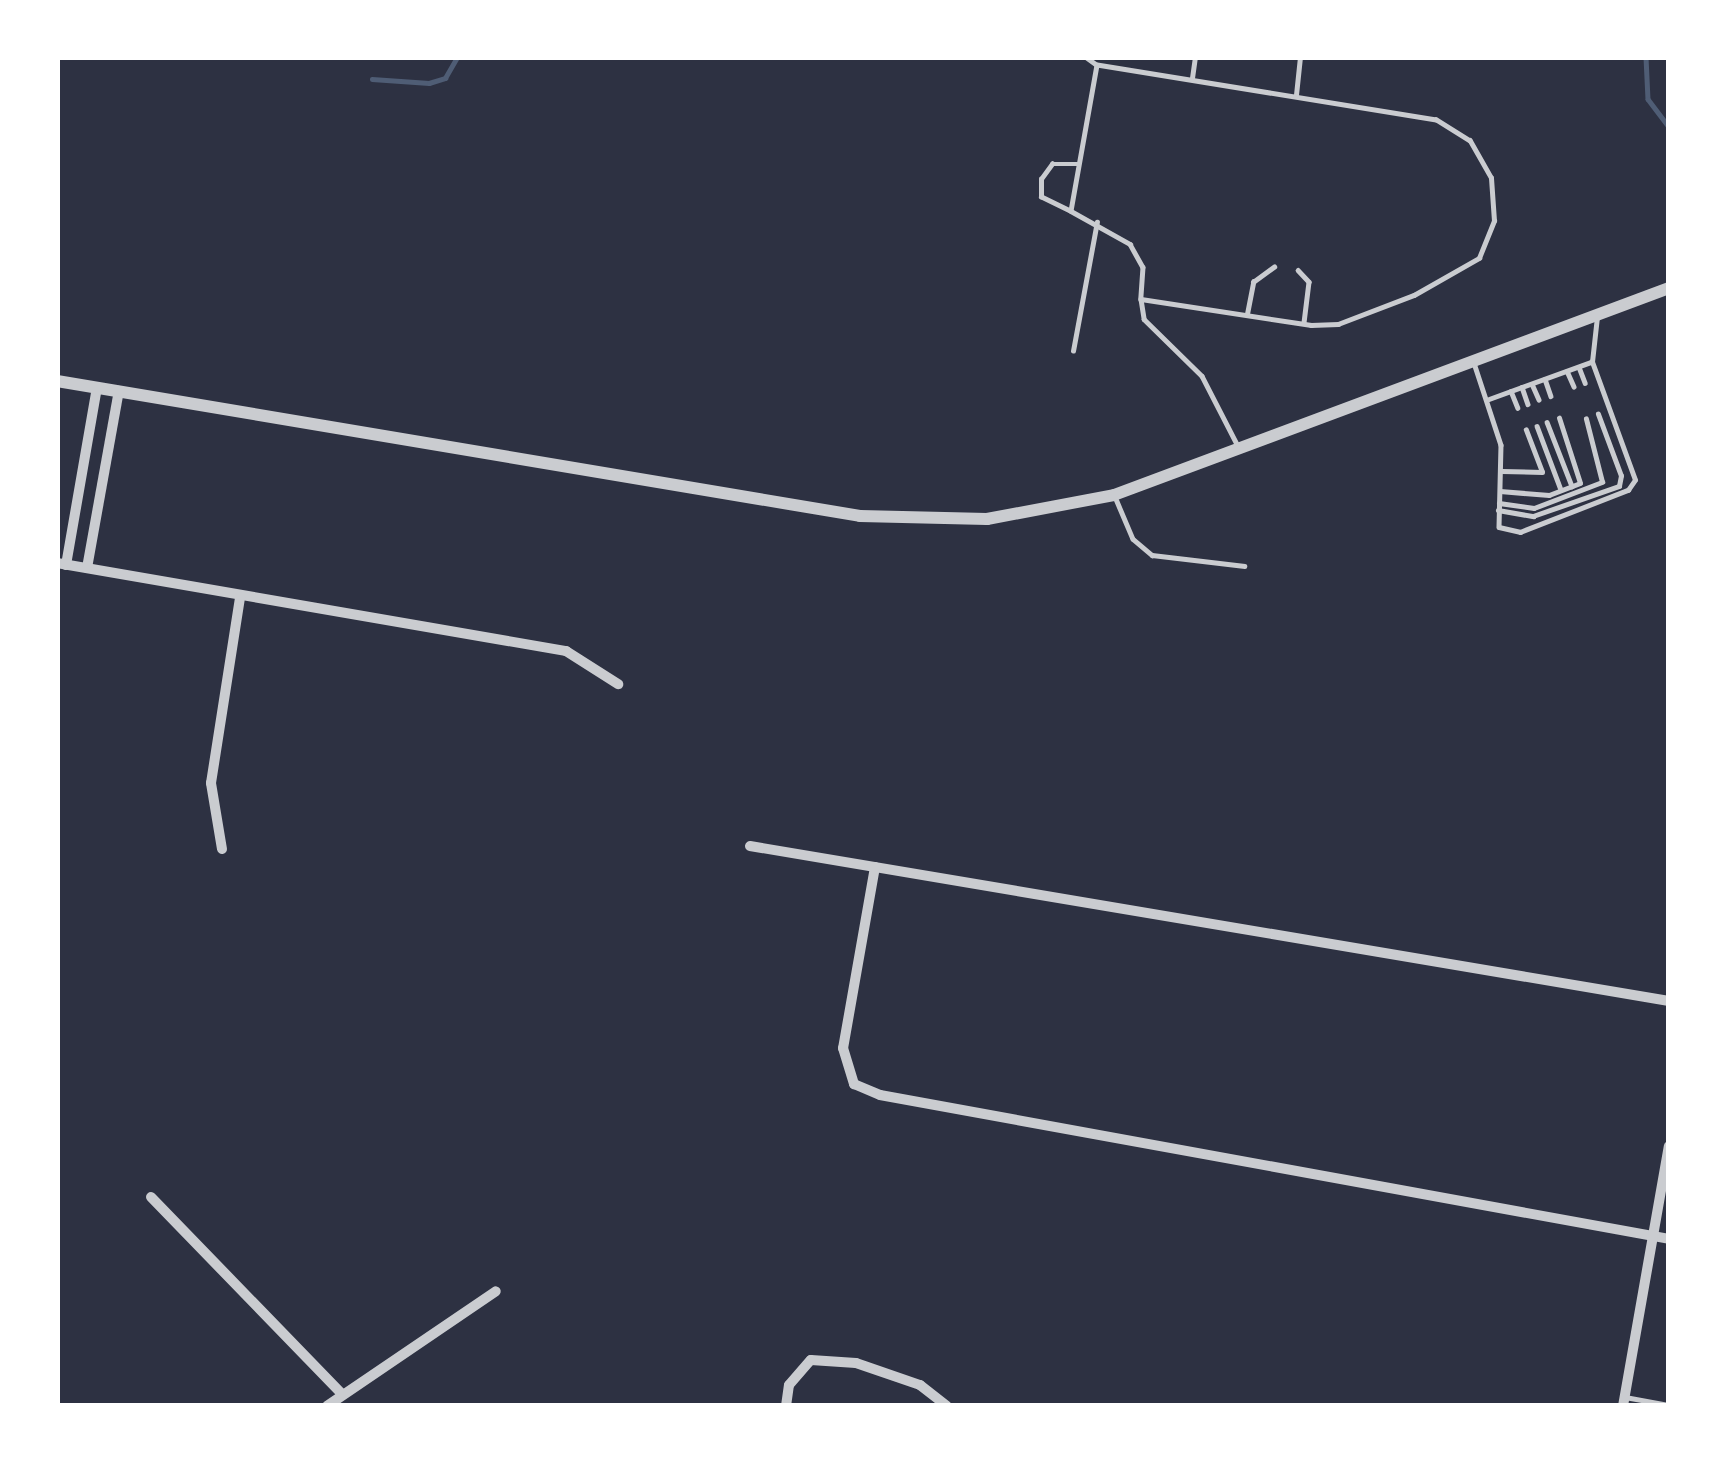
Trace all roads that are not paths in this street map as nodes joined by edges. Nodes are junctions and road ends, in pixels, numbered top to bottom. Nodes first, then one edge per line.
1 (1086, 57) edge
2 (1195, 57) edge
3 (1300, 57) edge
4 (1097, 65) junction
5 (1192, 78) junction
6 (1296, 95) junction
7 (1078, 164) junction
8 (1071, 212) junction
9 (1097, 222) junction
10 (1274, 266) dead end
11 (1298, 270) dead end
12 (1669, 288) edge
13 (1141, 299) junction
14 (1247, 314) junction
15 (1598, 315) junction
16 (1304, 323) junction
17 (1073, 351) dead end
18 (1473, 360) junction
19 (1592, 362) junction
20 (1579, 367) junction
21 (1567, 371) junction
22 (1545, 379) junction
23 (57, 380) edge
24 (1585, 383) dead end
25 (1532, 384) junction
26 (1522, 387) junction
27 (1574, 387) dead end
28 (97, 388) junction
29 (118, 391) junction
30 (1511, 392) junction
31 (1551, 396) dead end
32 (1489, 399) junction
33 (1539, 400) dead end
34 (1528, 404) dead end
35 (1518, 408) dead end
36 (1598, 414) dead end
37 (1559, 418) dead end
38 (1586, 419) dead end
39 (1547, 422) dead end
40 (1537, 426) dead end
41 (1526, 430) dead end
42 (1239, 448) junction
43 (1502, 471) junction
44 (1572, 486) junction
45 (1561, 490) junction
46 (1500, 491) junction
47 (1114, 494) junction
48 (1498, 507) junction
49 (62, 564) edge
50 (1244, 566) dead end
51 (87, 568) junction
52 (240, 597) junction
53 (617, 685) dead end
54 (750, 846) dead end
55 (222, 849) dead end
56 (875, 867) junction
57 (1669, 1001) edge
58 (1669, 1146) edge
59 (151, 1197) dead end
60 (1653, 1237) junction
61 (1669, 1239) edge
62 (496, 1291) dead end
63 (341, 1393) junction
64 (1624, 1401) edge
65 (1669, 1405) edge
66 (327, 1406) edge
67 (786, 1406) edge
68 (946, 1406) edge

1 - 4 lane
2 - 5 lane
3 - 6 lane
4 - 5 lane
4 - 7 lane
5 - 6 lane
6 - 16 lane
7 - 8 lane
7 - 8 lane
8 - 9 lane
9 - 13 lane
9 - 17 lane
10 - 14 lane
11 - 16 lane
12 - 15 street
13 - 14 lane
13 - 42 lane
14 - 16 lane
15 - 18 street
15 - 19 lane
18 - 32 lane
18 - 42 street
19 - 20 lane
19 - 48 lane
20 - 21 lane
20 - 24 lane
21 - 22 lane
21 - 27 lane
22 - 25 lane
22 - 31 lane
23 - 28 street
25 - 26 lane
25 - 33 lane
26 - 30 lane
26 - 34 lane
28 - 29 street
28 - 49 street
29 - 47 street
29 - 51 street
30 - 32 lane
30 - 35 lane
32 - 43 lane
36 - 48 lane
37 - 44 lane
38 - 48 lane
39 - 44 lane
40 - 45 lane
41 - 43 lane
42 - 47 street
43 - 46 lane
44 - 45 lane
45 - 46 lane
46 - 48 lane
47 - 50 lane
49 - 51 street
51 - 52 street
52 - 53 street
52 - 55 street
54 - 56 street
56 - 57 street
56 - 60 street
58 - 60 street
59 - 63 street
60 - 61 street
60 - 64 street
62 - 63 street
63 - 66 street
64 - 65 lane
67 - 68 street

